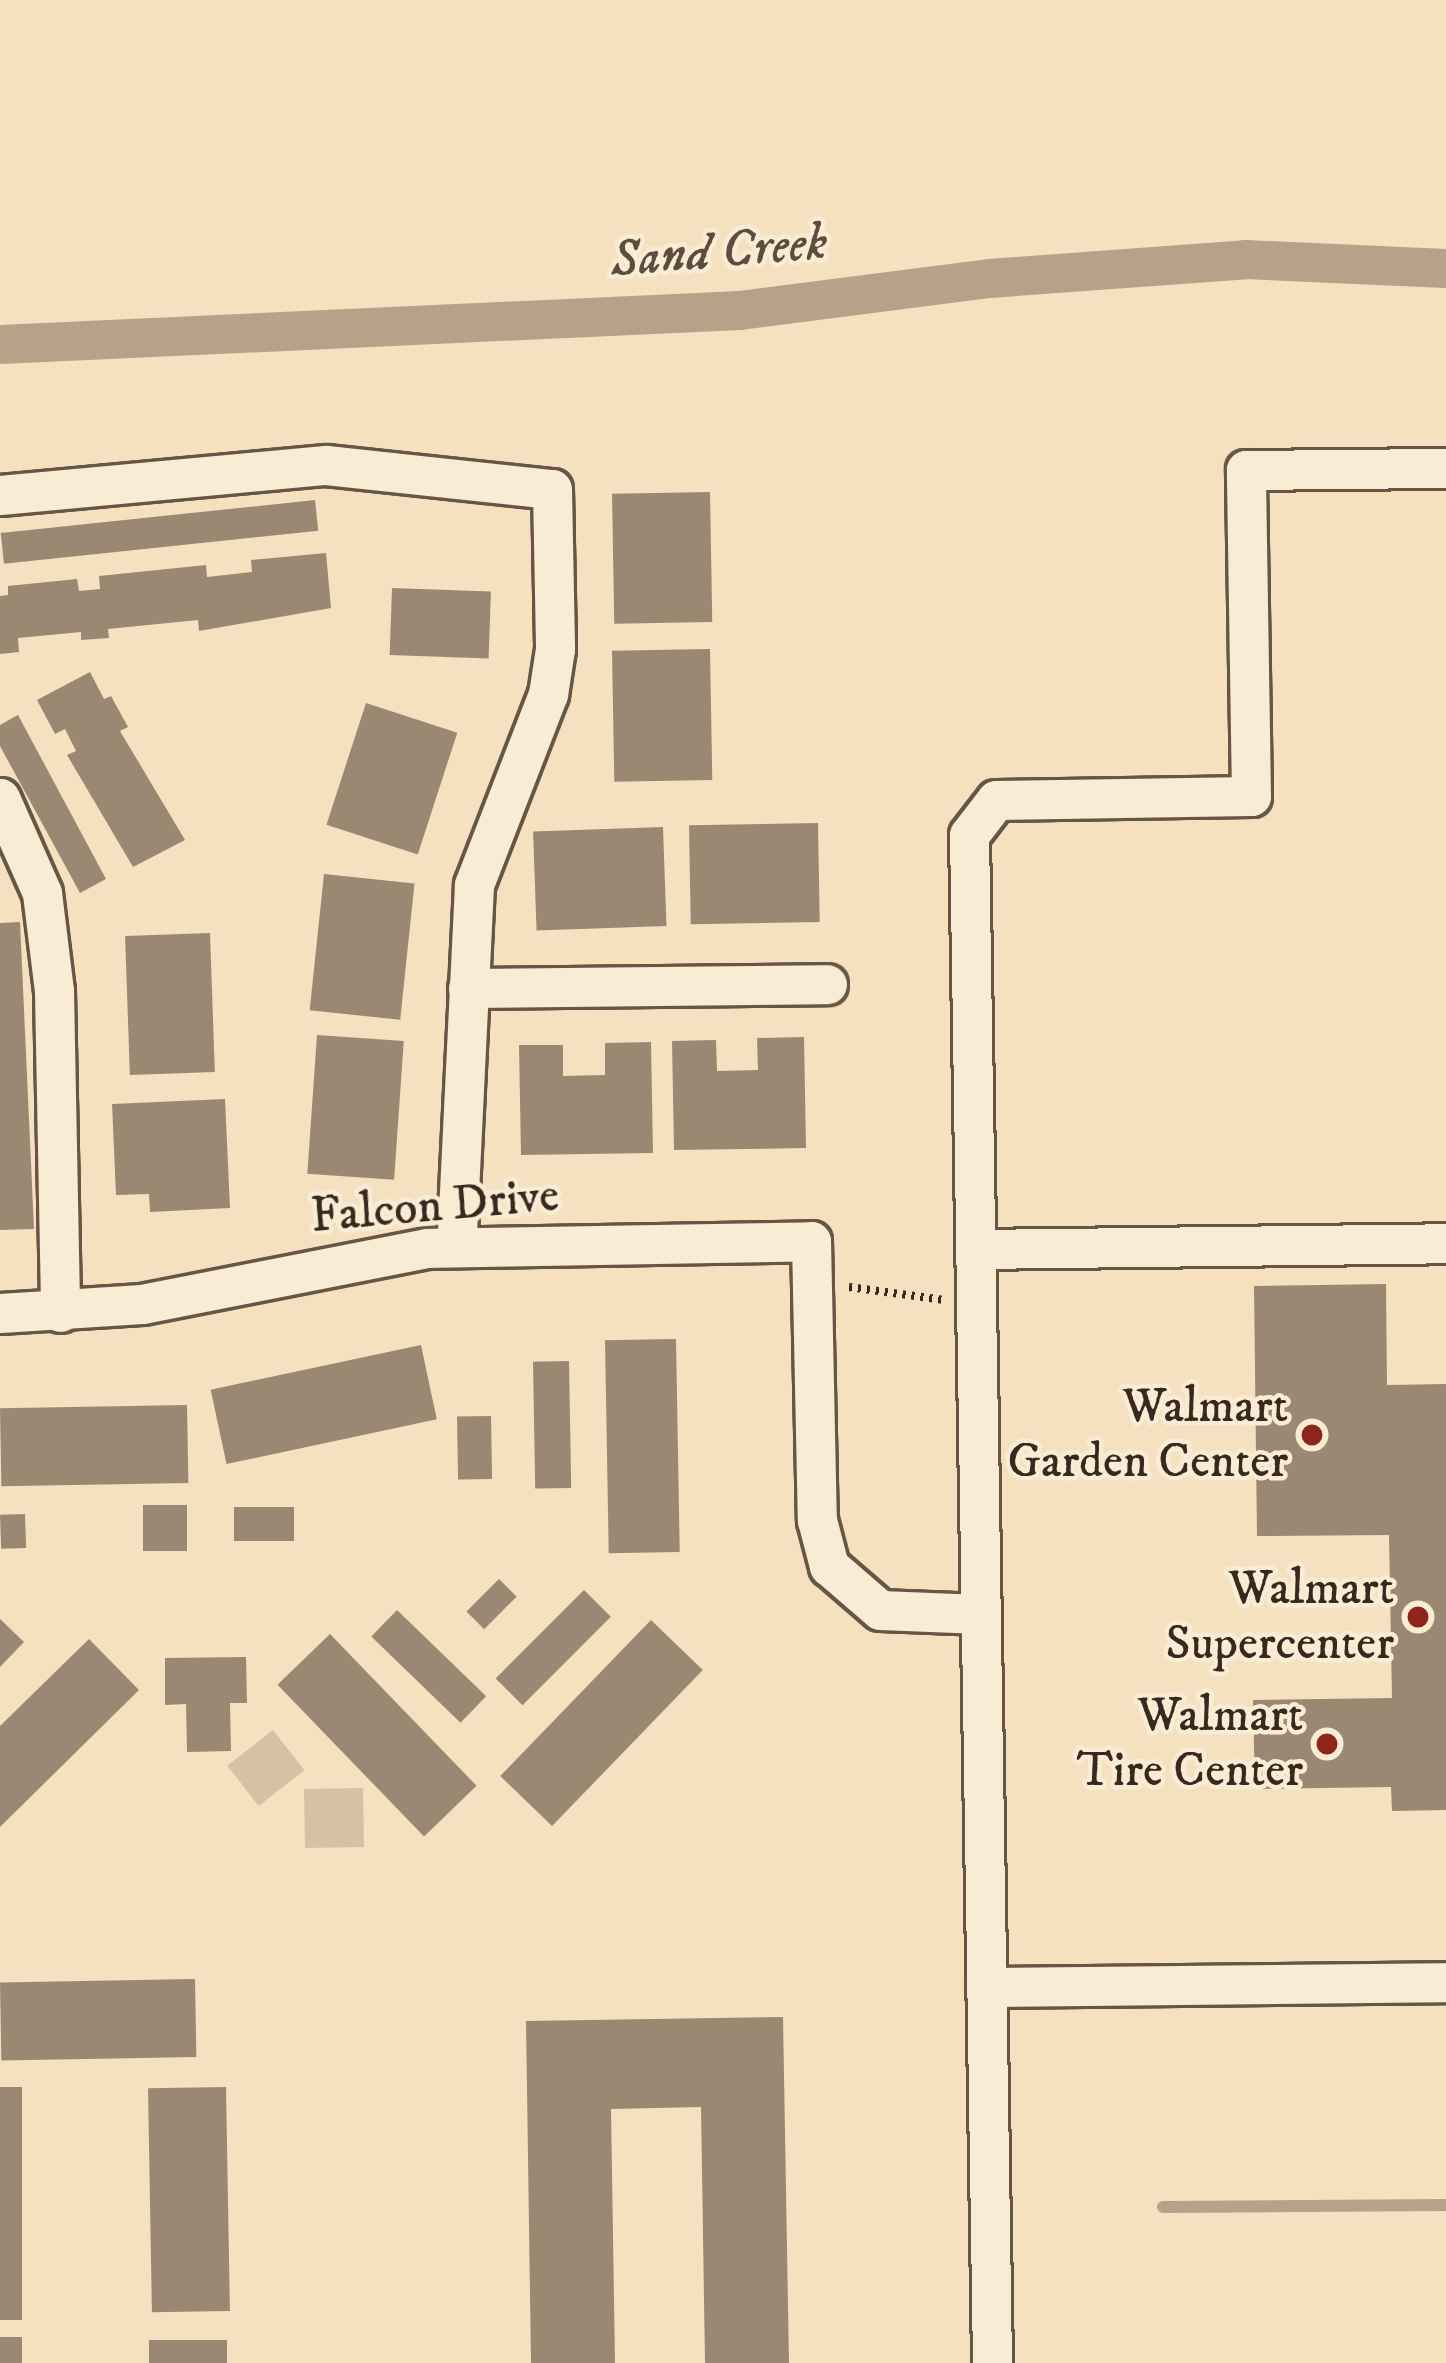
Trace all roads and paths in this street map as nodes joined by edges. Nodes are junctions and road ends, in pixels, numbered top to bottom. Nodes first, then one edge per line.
1 (1446, 468) edge
2 (0, 495) edge
3 (0, 798) edge
4 (827, 984) dead end
5 (468, 988) junction
6 (1446, 1243) edge
7 (456, 1247) junction
8 (975, 1249) junction
9 (842, 1287) dead end
10 (952, 1300) dead end
11 (60, 1312) junction
12 (0, 1313) edge
13 (981, 1614) junction
14 (1446, 1982) edge
15 (986, 1987) junction
16 (992, 2363) edge

1 - 8 street
2 - 5 street
3 - 11 street
4 - 5 street
5 - 7 street
6 - 8 street
7 - 11 street, Falcon Drive
7 - 13 street, Falcon Drive
8 - 13 street
9 - 10 path
11 - 12 street, Falcon Drive
13 - 15 street
14 - 15 street
15 - 16 street

